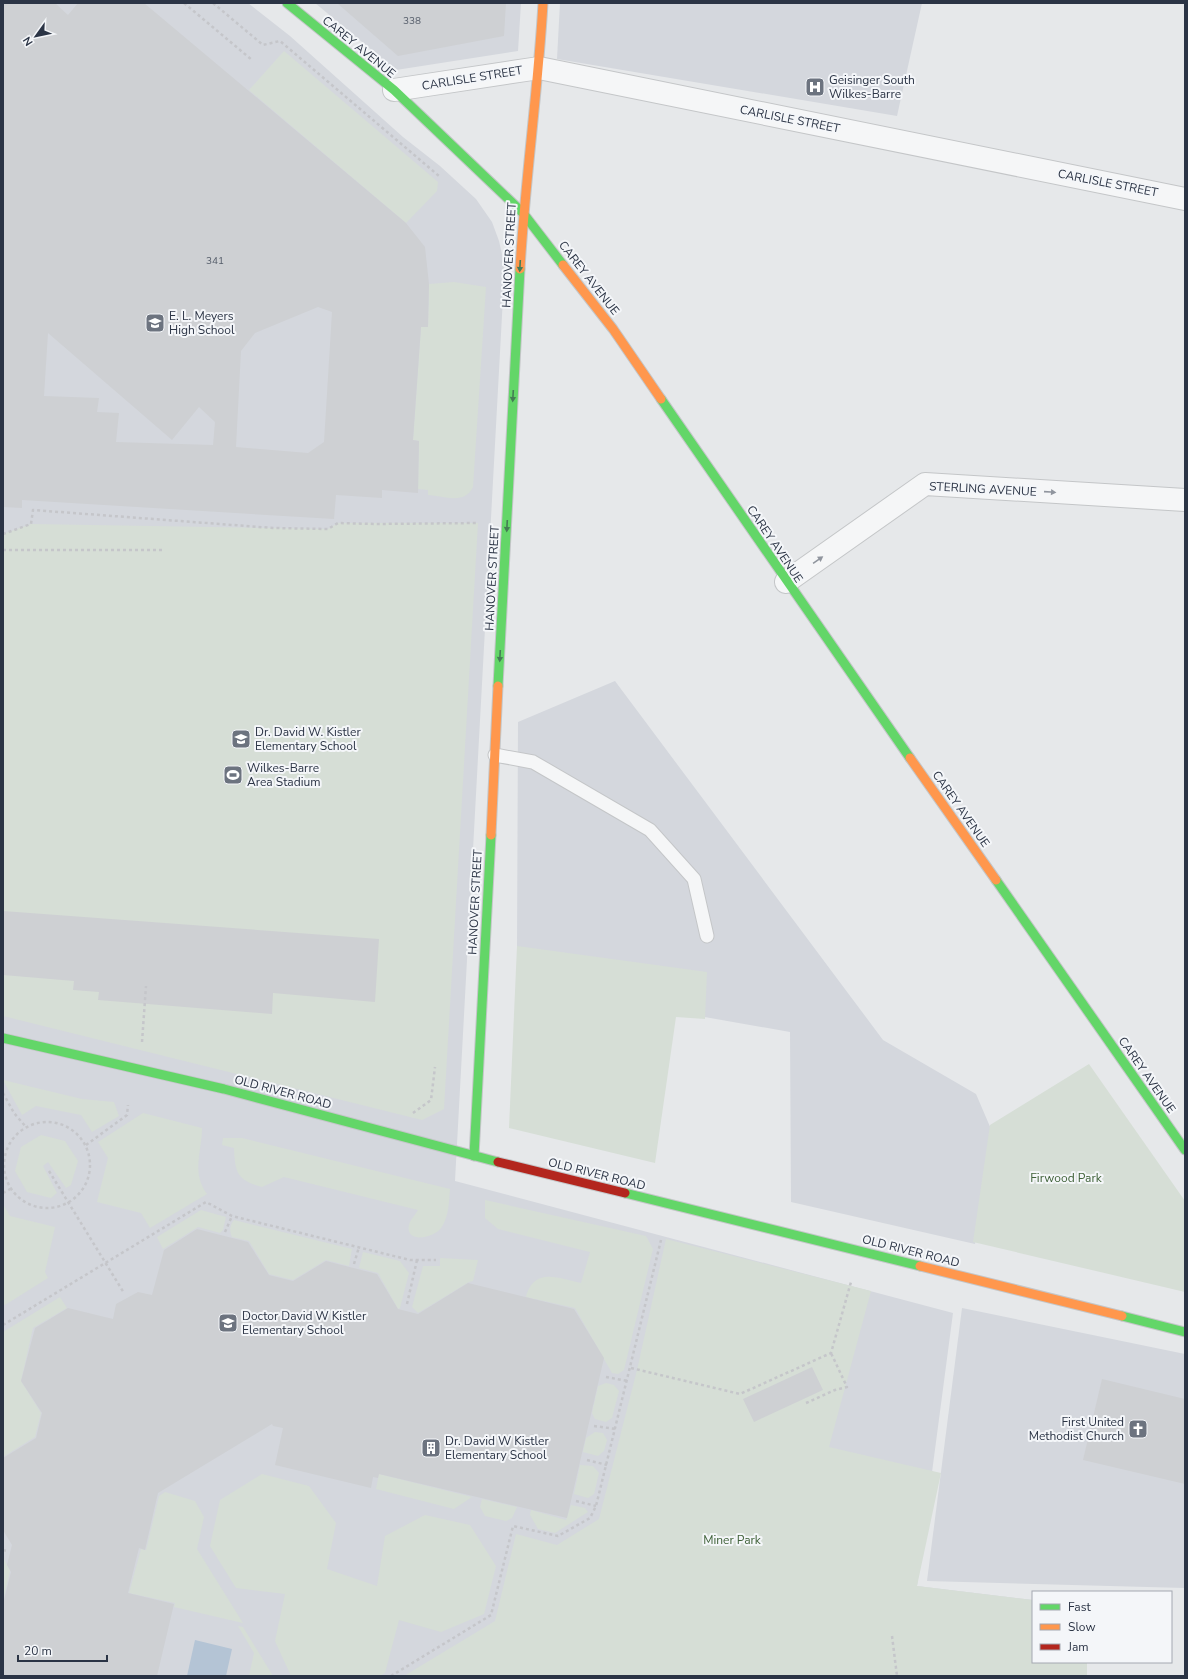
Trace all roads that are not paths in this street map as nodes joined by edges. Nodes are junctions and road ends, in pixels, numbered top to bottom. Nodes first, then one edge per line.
1 (287, 3) edge
2 (543, 3) edge
3 (540, 68) junction
4 (394, 90) junction
5 (1185, 199) edge
6 (523, 213) junction
7 (1185, 500) edge
8 (786, 582) junction
9 (495, 755) junction
10 (707, 936) dead end
11 (3, 1038) edge
12 (1185, 1150) edge
13 (474, 1156) junction
14 (1185, 1332) edge

1 - 4 street, CAREY AVENUE
2 - 3 street, HANOVER STREET
3 - 4 street, CARLISLE STREET
3 - 5 street, CARLISLE STREET
3 - 6 street, HANOVER STREET
4 - 6 street, CAREY AVENUE
6 - 8 street, CAREY AVENUE
6 -> 9 street, HANOVER STREET
8 -> 7 street, STERLING AVENUE
8 - 12 street, CAREY AVENUE
9 - 10 lane
9 - 13 street, HANOVER STREET
11 - 13 street, OLD RIVER ROAD
13 - 14 street, OLD RIVER ROAD

